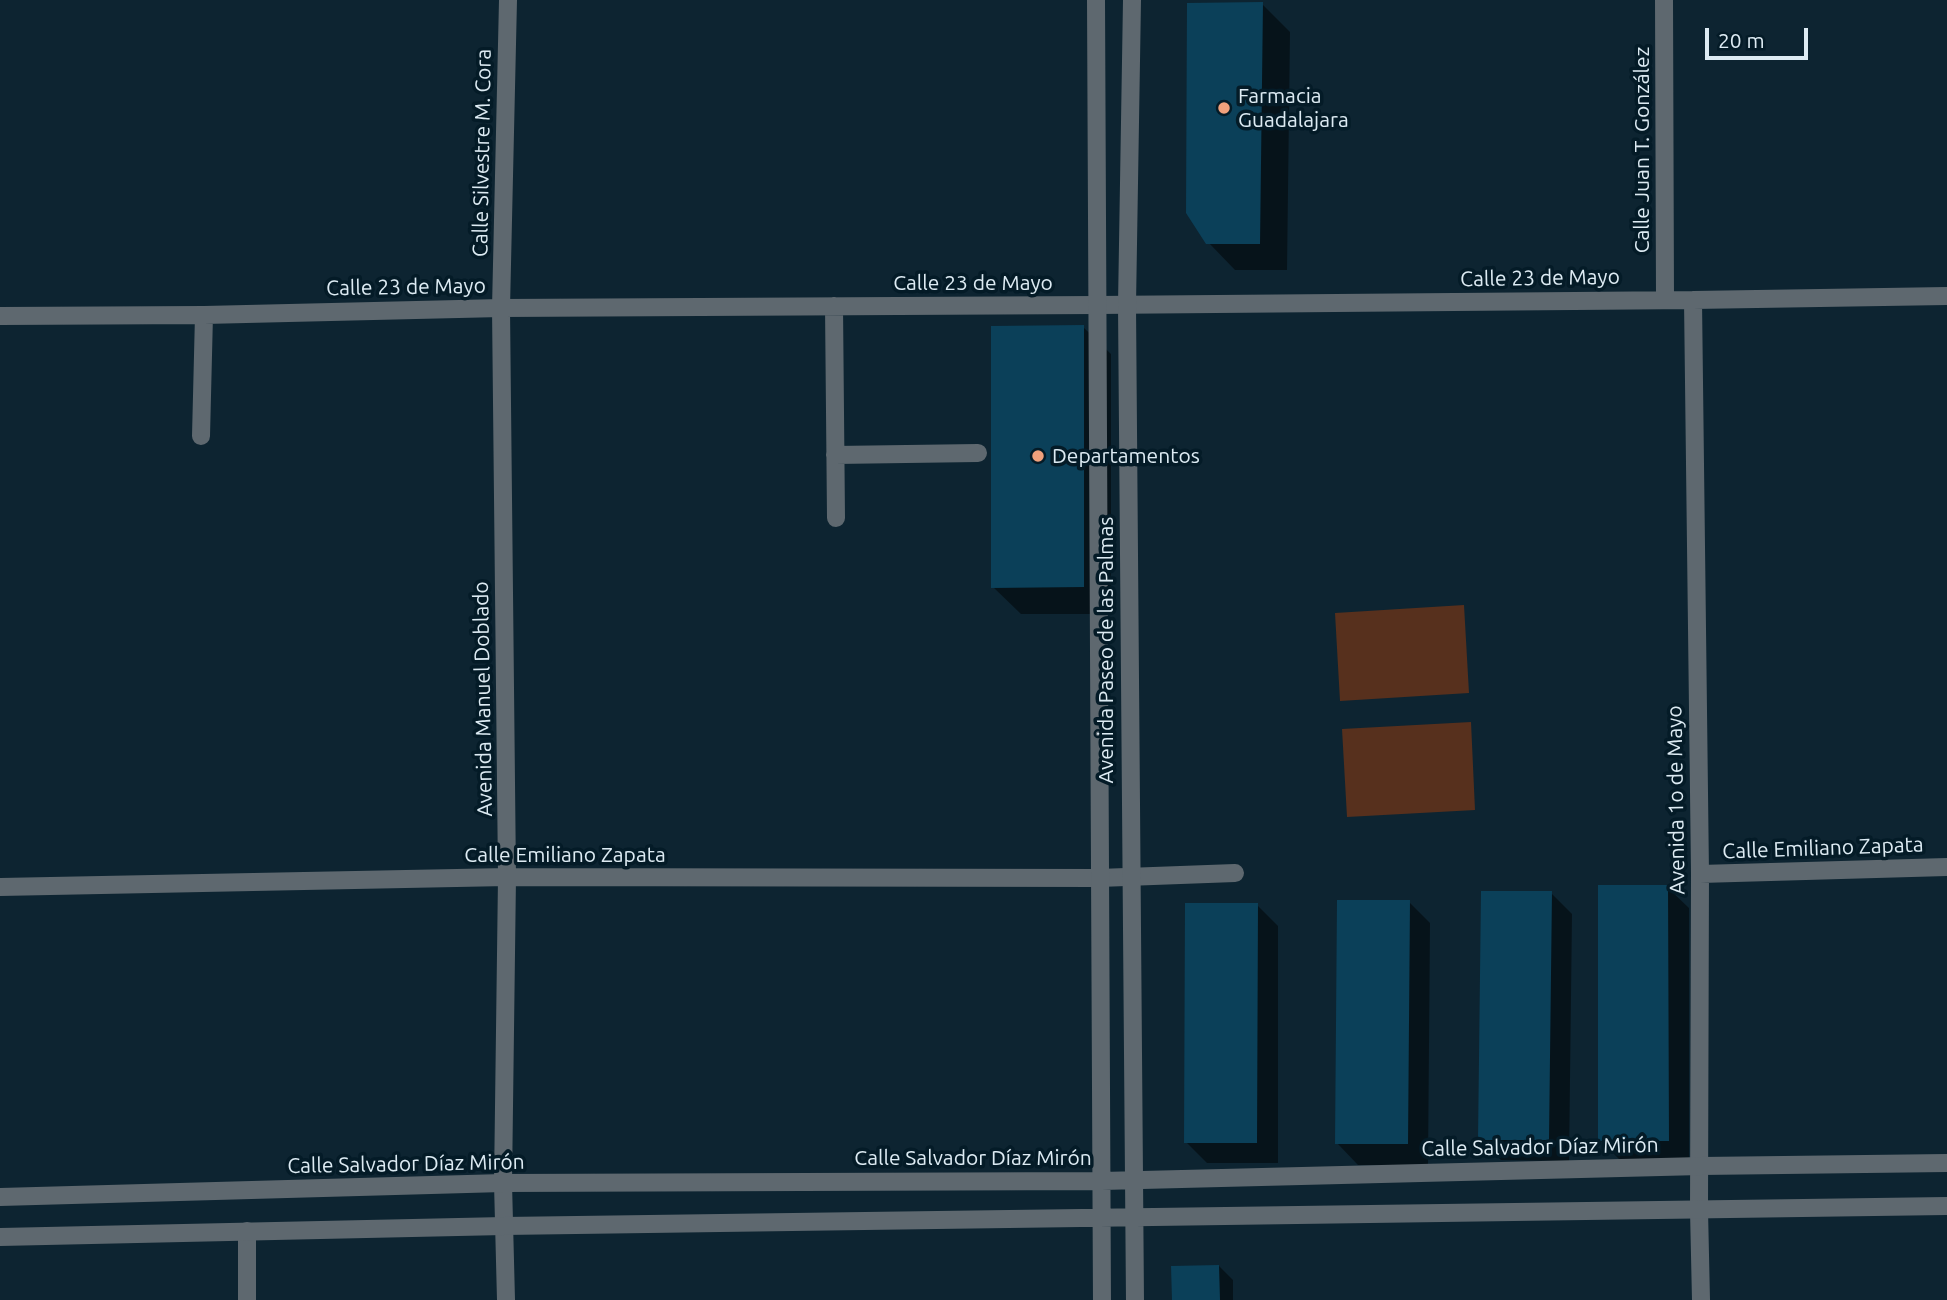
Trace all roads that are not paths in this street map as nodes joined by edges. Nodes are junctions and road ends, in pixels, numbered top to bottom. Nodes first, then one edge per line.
1 (508, 0) edge
2 (1096, 0) edge
3 (1132, 0) edge
4 (1664, 0) edge
5 (1947, 296) edge
6 (1665, 299) junction
7 (1693, 300) junction
8 (1097, 305) junction
9 (1127, 305) junction
10 (834, 306) junction
11 (501, 308) junction
12 (204, 315) junction
13 (0, 316) edge
14 (201, 436) dead end
15 (978, 453) dead end
16 (835, 455) junction
17 (836, 518) dead end
18 (1947, 867) edge
19 (1235, 873) dead end
20 (1700, 874) junction
21 (507, 877) junction
22 (1130, 877) junction
23 (1099, 878) junction
24 (0, 887) edge
25 (1947, 1163) edge
26 (1701, 1166) junction
27 (1134, 1180) junction
28 (1102, 1181) junction
29 (503, 1184) junction
30 (0, 1197) edge
31 (1947, 1206) edge
32 (1699, 1210) junction
33 (1101, 1217) junction
34 (1134, 1217) junction
35 (504, 1226) junction
36 (247, 1231) junction
37 (0, 1237) edge
38 (247, 1300) edge
39 (506, 1300) edge
40 (1102, 1300) edge
41 (1135, 1300) edge
42 (1701, 1300) edge

1 - 11 street, Calle Silvestre M. Cora
2 - 8 street, Avenida Paseo de las Palmas
3 - 9 street, Avenida Paseo de las Palmas
4 - 6 street, Calle Juan T. González
5 - 7 street, Calle 23 de Mayo
6 - 7 street, Calle 23 de Mayo
6 - 9 street, Calle 23 de Mayo
7 - 20 street, Avenida 1o de Mayo
8 - 9 street, Calle 23 de Mayo
8 - 10 street, Calle 23 de Mayo
8 - 23 street, Avenida Paseo de las Palmas
9 - 22 street, Avenida Paseo de las Palmas
10 - 11 street, Calle 23 de Mayo
10 - 16 street
11 - 12 street, Calle 23 de Mayo
11 - 21 street, Avenida Manuel Doblado
12 - 13 street, Calle 23 de Mayo
12 - 14 street
15 - 16 street
16 - 17 street
18 - 20 street, Calle Emiliano Zapata
19 - 22 street, Calle Emiliano Zapata
20 - 26 street, Avenida 1o de Mayo
21 - 23 street, Calle Emiliano Zapata
21 - 24 street, Calle Emiliano Zapata
21 - 29 street, Avenida Manuel Doblado
22 - 23 street, Calle Emiliano Zapata
22 - 27 street, Avenida Paseo de las Palmas
23 - 28 street, Avenida Paseo de las Palmas
25 - 26 street, Calle Salvador Díaz Mirón
26 - 27 street, Calle Salvador Díaz Mirón
26 - 32 street, Avenida 1o de Mayo
27 - 28 street, Calle Salvador Díaz Mirón
27 - 34 street, Avenida Paseo de las Palmas
28 - 29 street, Calle Salvador Díaz Mirón
28 - 33 street, Avenida Paseo de las Palmas
29 - 30 street, Calle Salvador Díaz Mirón
29 - 35 street, Avenida Manuel Doblado
31 - 32 street
32 - 34 street
32 - 42 street, Avenida 1o de Mayo
33 - 34 street
33 - 35 street
33 - 40 street, Avenida Paseo de las Palmas
34 - 41 street, Avenida Paseo de las Palmas
35 - 36 street
35 - 39 street, Avenida Manuel Doblado
36 - 37 street
36 - 38 street

